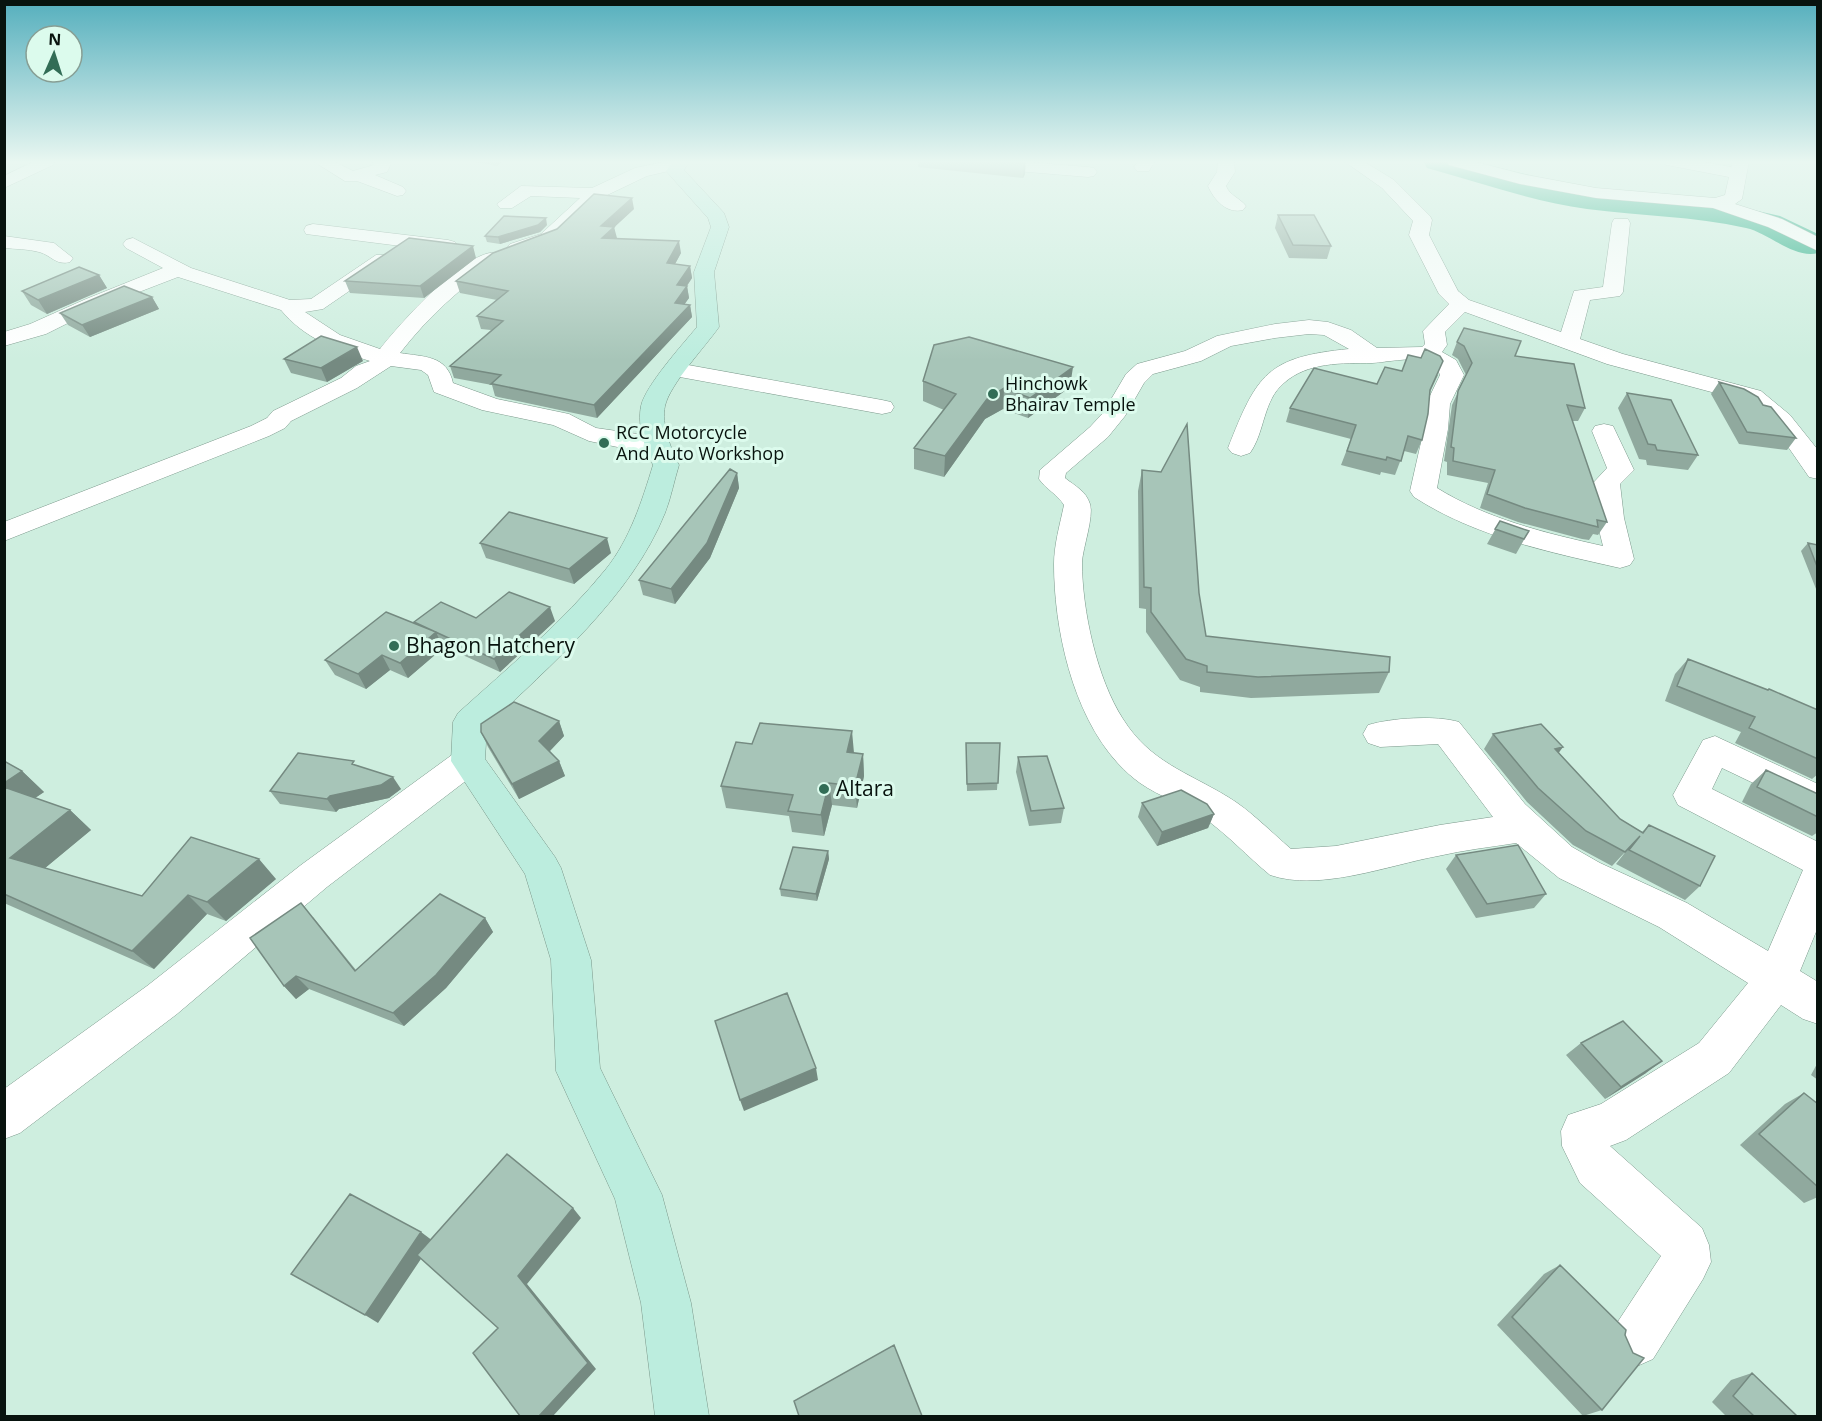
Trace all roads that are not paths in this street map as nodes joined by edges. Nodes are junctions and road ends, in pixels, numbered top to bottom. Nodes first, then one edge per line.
1 (560, 227) edge
2 (720, 227) edge
3 (1422, 227) edge
4 (1621, 227) edge
5 (1783, 227) edge
6 (313, 230) dead end
7 (4, 242) edge
8 (408, 242) junction
9 (133, 244) dead end
10 (1818, 245) edge
11 (501, 252) junction
12 (63, 258) dead end
13 (179, 269) junction
14 (1462, 303) junction
15 (288, 306) junction
16 (4, 339) edge
17 (1563, 341) junction
18 (1428, 354) junction
19 (1373, 356) junction
20 (385, 358) junction
21 (677, 370) junction
22 (882, 407) dead end
23 (1604, 432) dead end
24 (656, 443) junction
25 (1241, 448) dead end
26 (1818, 471) edge
27 (4, 532) edge
28 (1380, 734) dead end
29 (468, 761) junction
30 (1818, 800) edge
31 (1523, 827) junction
32 (1818, 860) edge
33 (1818, 879) edge
34 (1776, 979) junction
35 (1818, 1005) edge
36 (4, 1117) edge
37 (1635, 1341) dead end
38 (682, 1416) edge

1 - 11 street
2 - 21 street
3 - 14 street
4 - 17 street
5 - 10 street
6 - 8 street
7 - 12 street
8 - 11 street
8 - 15 street
9 - 13 street
11 - 20 street
13 - 15 street
13 - 16 street
14 - 17 street
14 - 18 street
15 - 20 street
17 - 26 street
18 - 19 street
18 - 23 street
19 - 25 street
19 - 31 street
20 - 24 street
20 - 27 street
21 - 22 street
21 - 24 street
24 - 29 street
28 - 31 street
29 - 36 street
29 - 38 street
30 - 32 street
31 - 34 street
33 - 34 street
34 - 35 street
34 - 37 street

